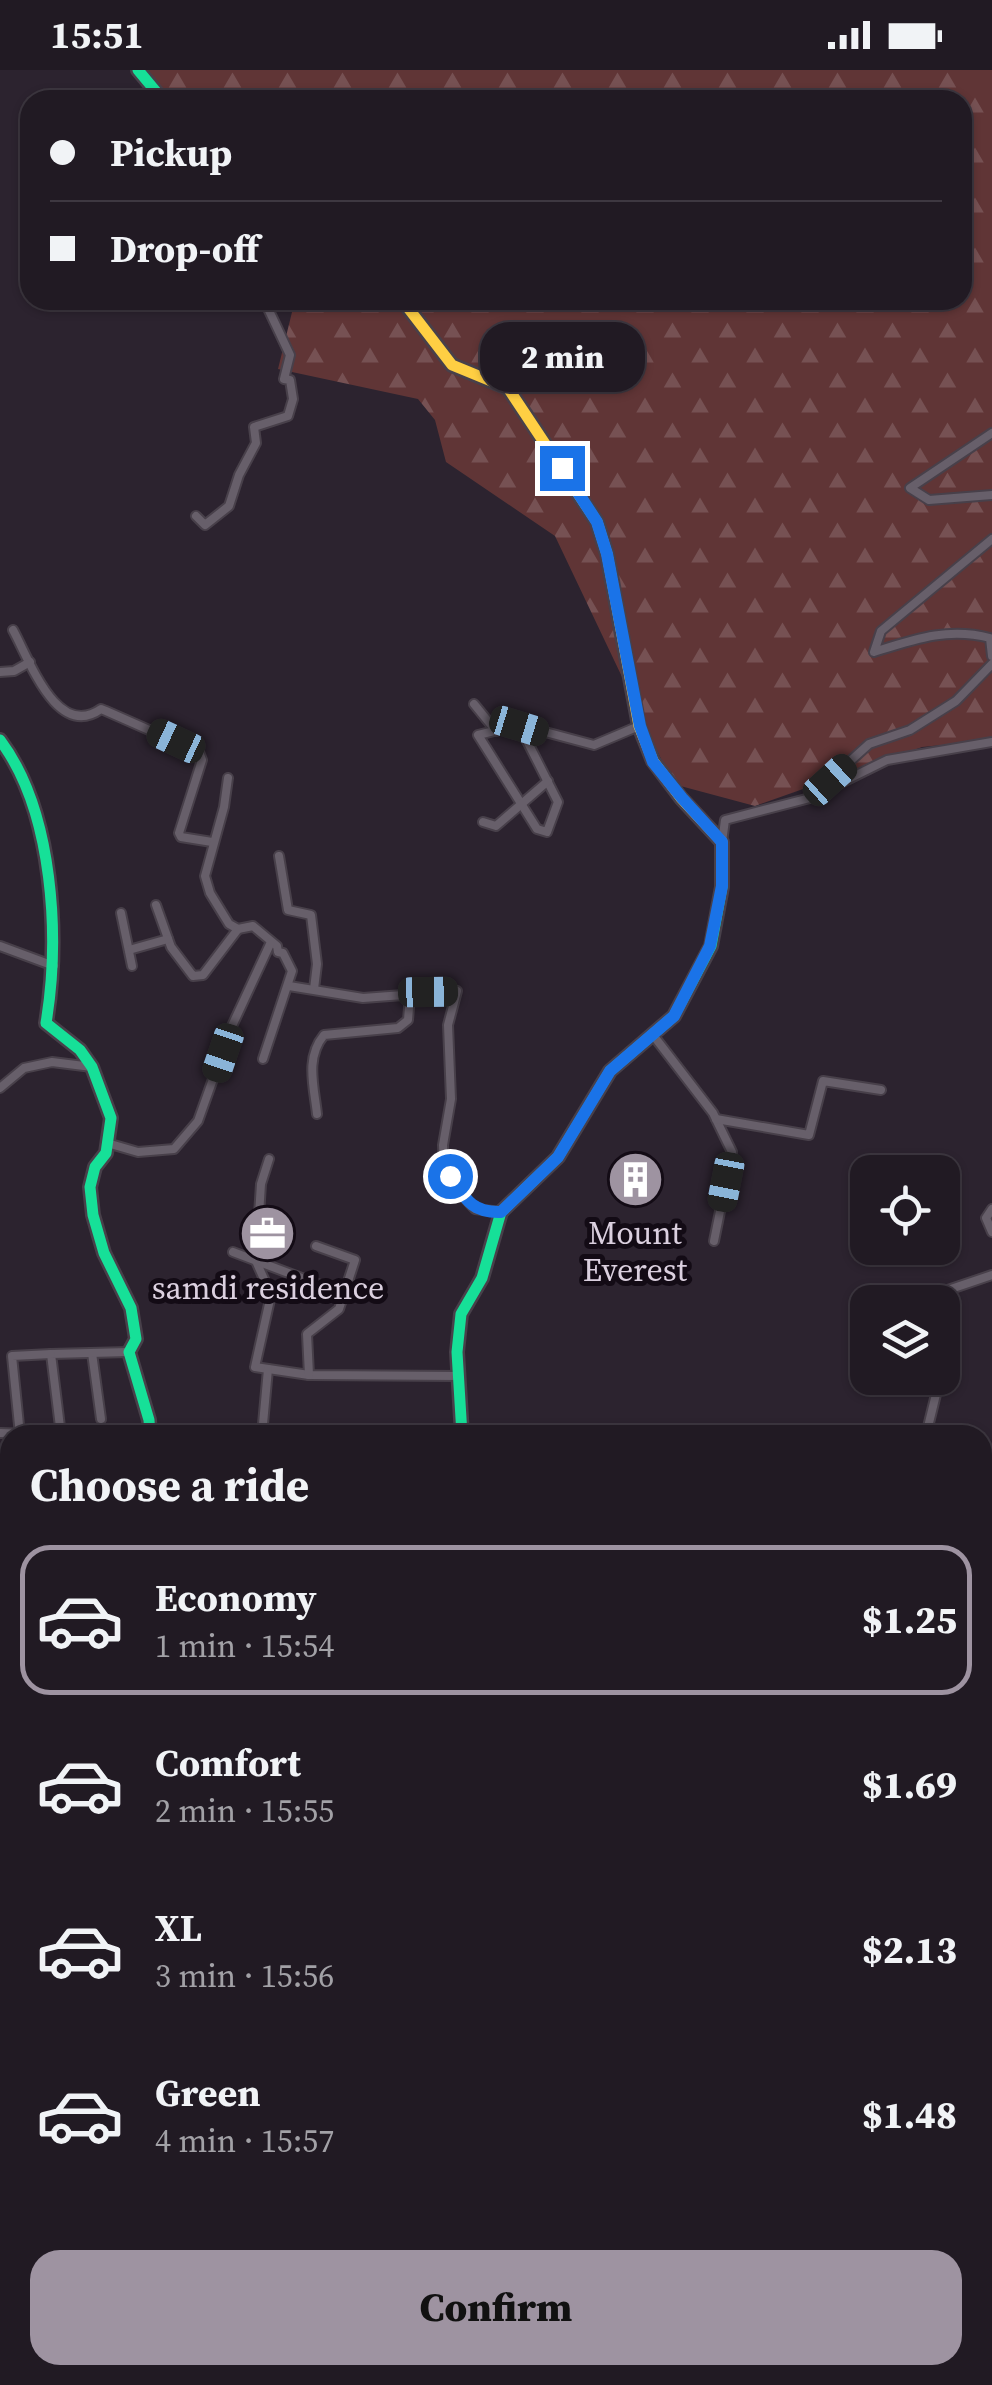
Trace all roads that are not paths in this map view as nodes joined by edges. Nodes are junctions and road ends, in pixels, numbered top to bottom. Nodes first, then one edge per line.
1 (138, 70) edge
2 (155, 90) edge
3 (269, 310) edge
4 (410, 310) edge
5 (992, 434) edge
6 (992, 495) edge
7 (196, 516) dead end
8 (992, 539) edge
9 (13, 630) dead end
10 (992, 656) edge
11 (30, 662) junction
12 (992, 664) edge
13 (0, 672) edge
14 (474, 704) dead end
15 (519, 726) junction
16 (640, 726) junction
17 (496, 731) junction
18 (0, 740) edge
19 (992, 742) edge
20 (228, 778) dead end
21 (548, 781) junction
22 (810, 798) junction
23 (521, 804) junction
24 (483, 822) dead end
25 (212, 842) junction
26 (722, 842) junction
27 (279, 856) dead end
28 (156, 905) dead end
29 (122, 913) dead end
30 (238, 929) junction
31 (168, 939) junction
32 (271, 942) junction
33 (0, 946) edge
34 (129, 950) junction
35 (54, 966) junction
36 (132, 966) dead end
37 (289, 986) junction
38 (314, 990) junction
39 (410, 995) junction
40 (654, 1035) junction
41 (263, 1060) dead end
42 (92, 1068) junction
43 (882, 1090) dead end
44 (1, 1091) edge
45 (317, 1114) dead end
46 (716, 1120) junction
47 (107, 1143) junction
48 (269, 1159) dead end
49 (992, 1209) edge
50 (501, 1212) junction
51 (992, 1232) edge
52 (714, 1241) dead end
53 (316, 1246) dead end
54 (233, 1252) dead end
55 (256, 1261) junction
56 (992, 1275) edge
57 (960, 1286) edge
58 (344, 1294) junction
59 (92, 1352) junction
60 (129, 1352) junction
61 (51, 1354) junction
62 (268, 1369) junction
63 (308, 1375) junction
64 (460, 1376) junction
65 (936, 1395) edge
66 (101, 1419) dead end
67 (19, 1425) edge
68 (60, 1425) edge
69 (149, 1425) edge
70 (263, 1425) edge
71 (462, 1425) edge
72 (928, 1425) edge

1 - 2 main road
3 - 7 street
4 - 16 main road
5 - 6 street
8 - 10 street
9 - 11 street
11 - 13 street
11 - 25 street
12 - 22 street
14 - 17 street
15 - 16 street
15 - 17 street
15 - 21 street
16 - 26 main road
17 - 23 street
18 - 35 main road
19 - 22 street
20 - 25 street
21 - 23 street
21 - 23 street
22 - 26 street
23 - 24 street
25 - 30 street
26 - 40 main road
27 - 38 street
28 - 31 street
29 - 34 street
30 - 31 street
30 - 32 street
31 - 34 street
32 - 37 street
32 - 47 street
33 - 35 street
34 - 36 street
35 - 42 main road
37 - 38 street
37 - 41 street
38 - 39 street
39 - 45 street
39 - 50 street
40 - 46 street
40 - 50 main road
42 - 44 street
42 - 47 main road
43 - 46 street
46 - 52 street
47 - 60 main road
48 - 55 street
49 - 51 street
50 - 64 main road
53 - 58 street
54 - 55 street
55 - 58 street
55 - 62 street
56 - 57 street
58 - 63 street
59 - 60 street
59 - 61 street
59 - 66 street
60 - 69 main road
61 - 67 street
61 - 68 street
62 - 63 street
62 - 70 street
63 - 64 street
64 - 71 main road
65 - 72 street

